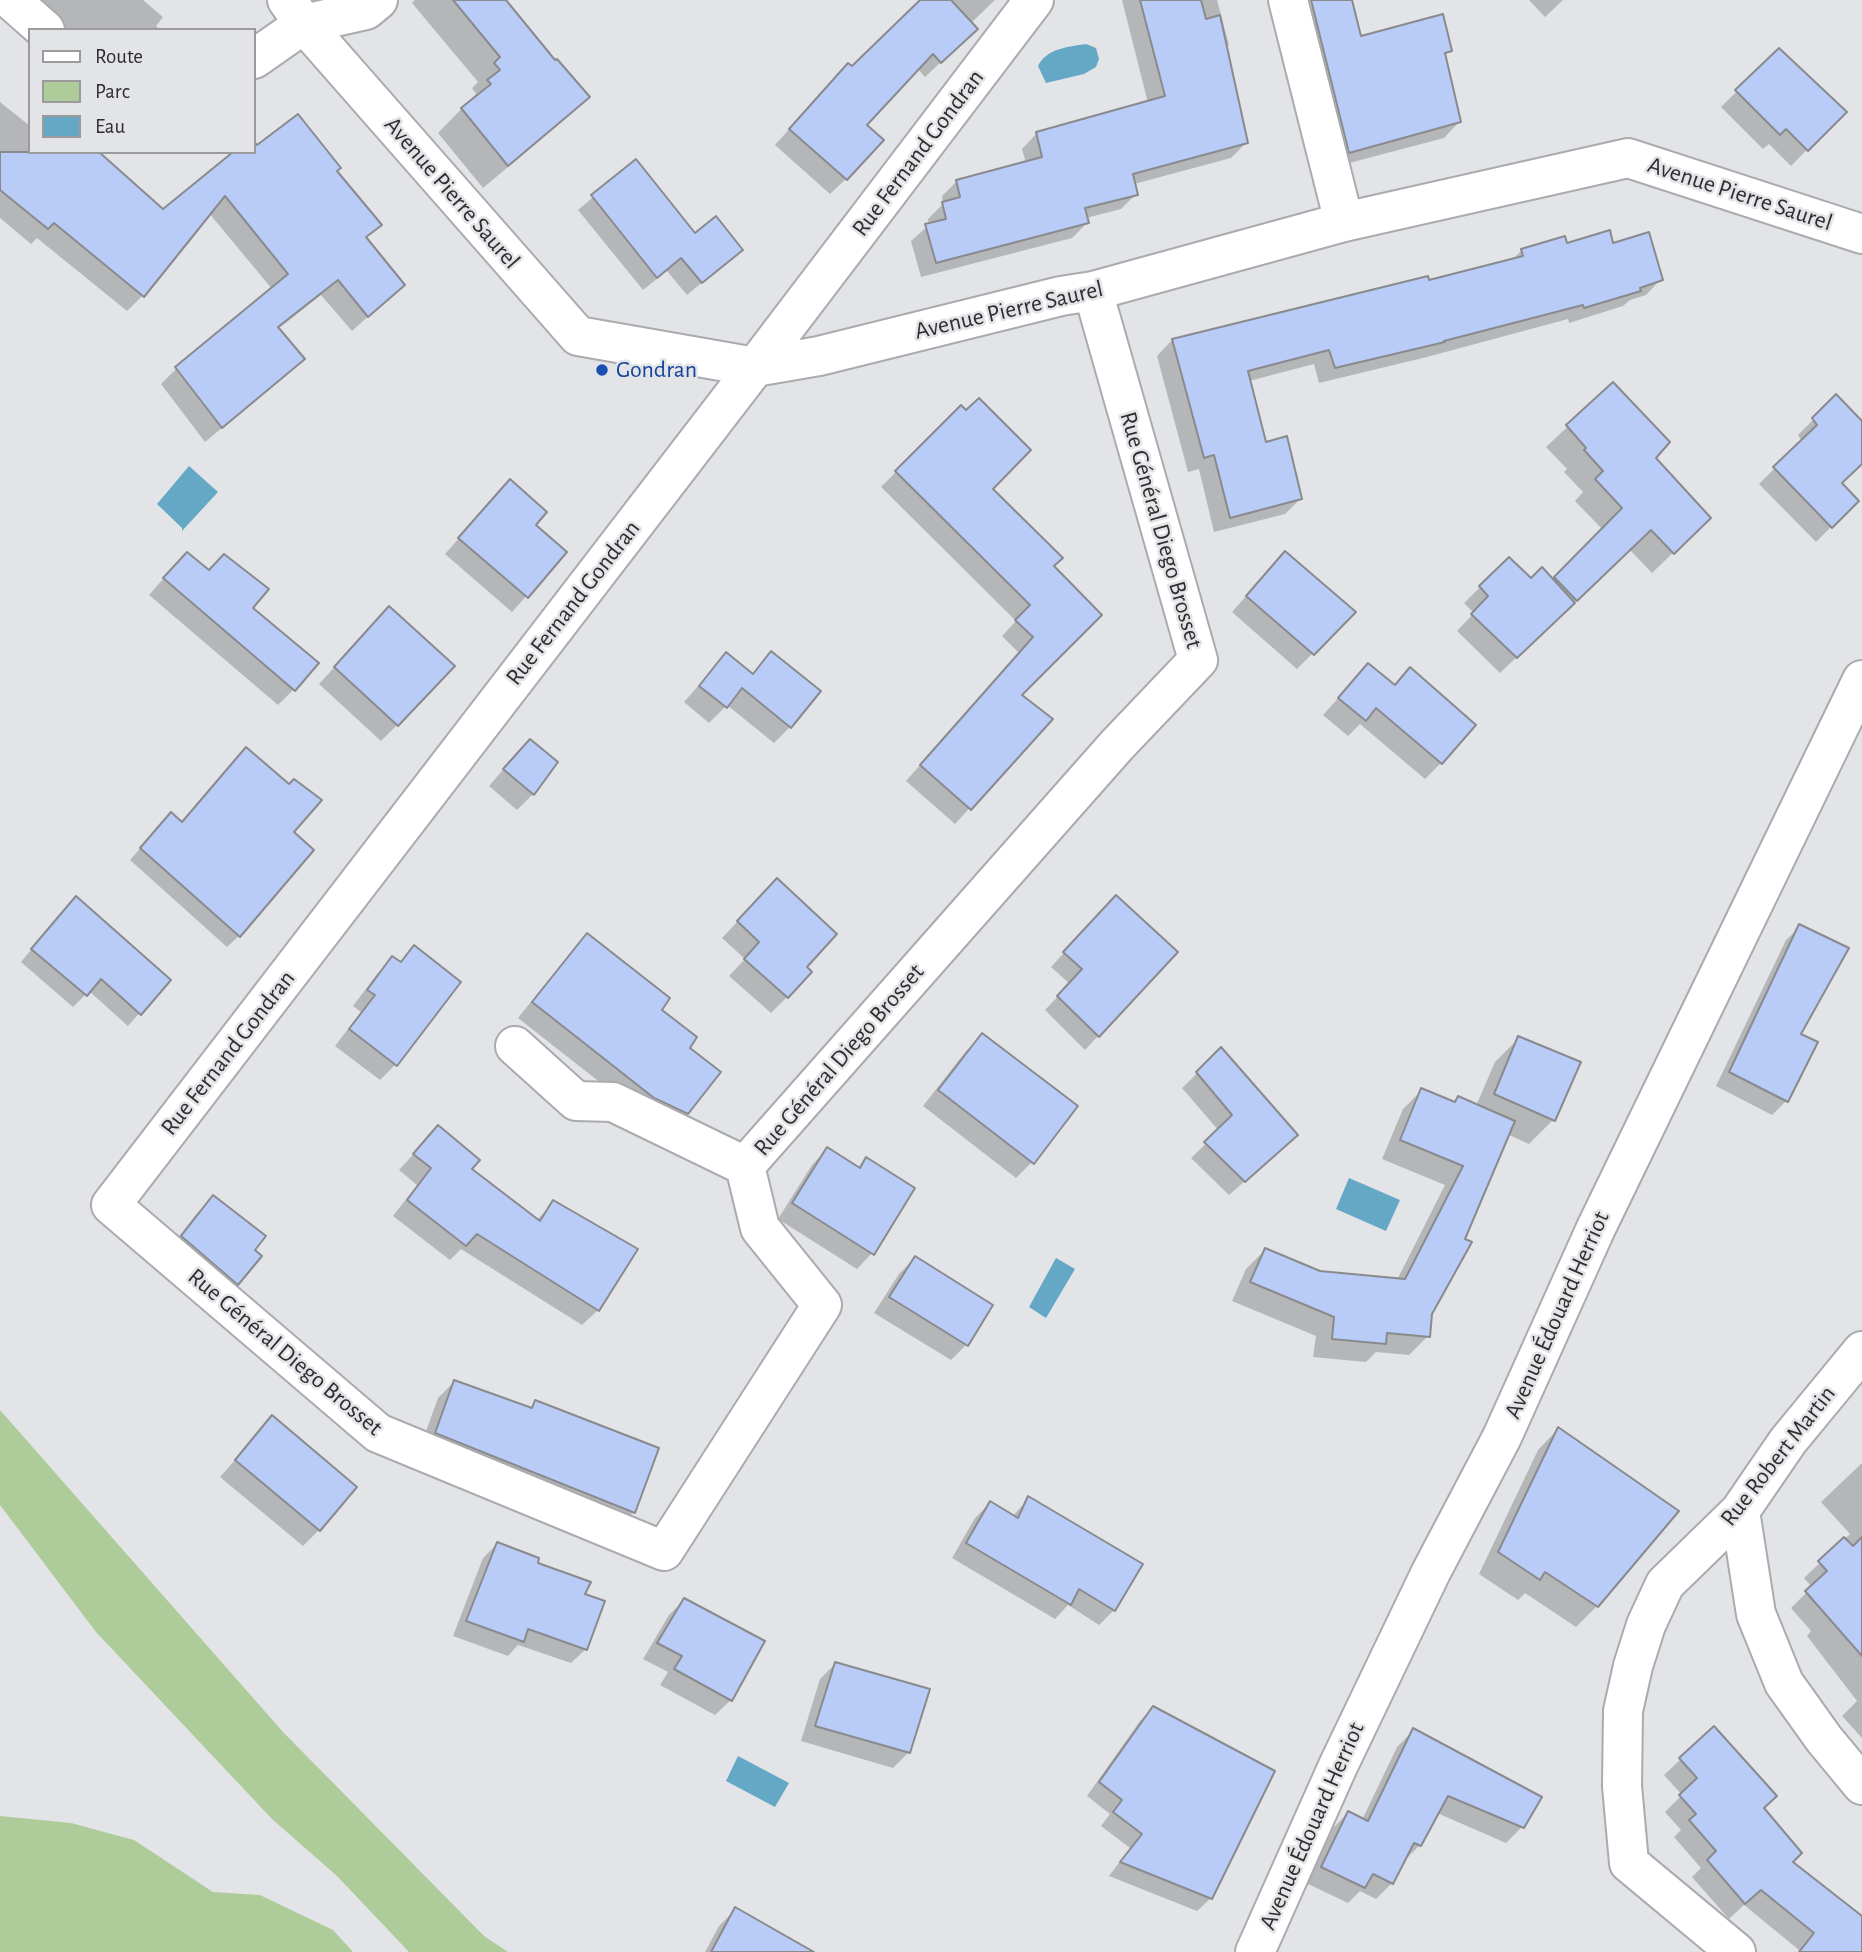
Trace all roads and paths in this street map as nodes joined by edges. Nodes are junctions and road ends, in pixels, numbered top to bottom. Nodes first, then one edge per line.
1 (10, 0) edge
2 (378, 0) edge
3 (1034, 0) edge
4 (1288, 0) edge
5 (296, 12) edge
6 (43, 28) edge
7 (256, 57) edge
8 (1344, 222) junction
9 (1862, 234) edge
10 (1093, 291) junction
11 (755, 367) junction
12 (1862, 680) edge
13 (515, 1046) dead end
14 (745, 1166) junction
15 (111, 1205) joint
16 (1862, 1351) edge
17 (1740, 1511) junction
18 (1862, 1785) edge
19 (1255, 1952) edge
20 (1736, 1952) edge

1 - 6 street
2 - 5 street
3 - 11 street, Rue Fernand Gondran
4 - 8 street
5 - 7 street
5 - 11 street, Avenue Pierre Saurel
8 - 9 street, Avenue Pierre Saurel
8 - 10 street, Avenue Pierre Saurel
10 - 11 street, Avenue Pierre Saurel
10 - 14 street, Rue Général Diego Brosset
11 - 15 street, Rue Fernand Gondran
12 - 19 street, Avenue Édouard Herriot
13 - 14 street
14 - 15 street, Rue Général Diego Brosset
16 - 17 street, Rue Robert Martin
17 - 18 street
17 - 20 street, Rue Robert Martin

